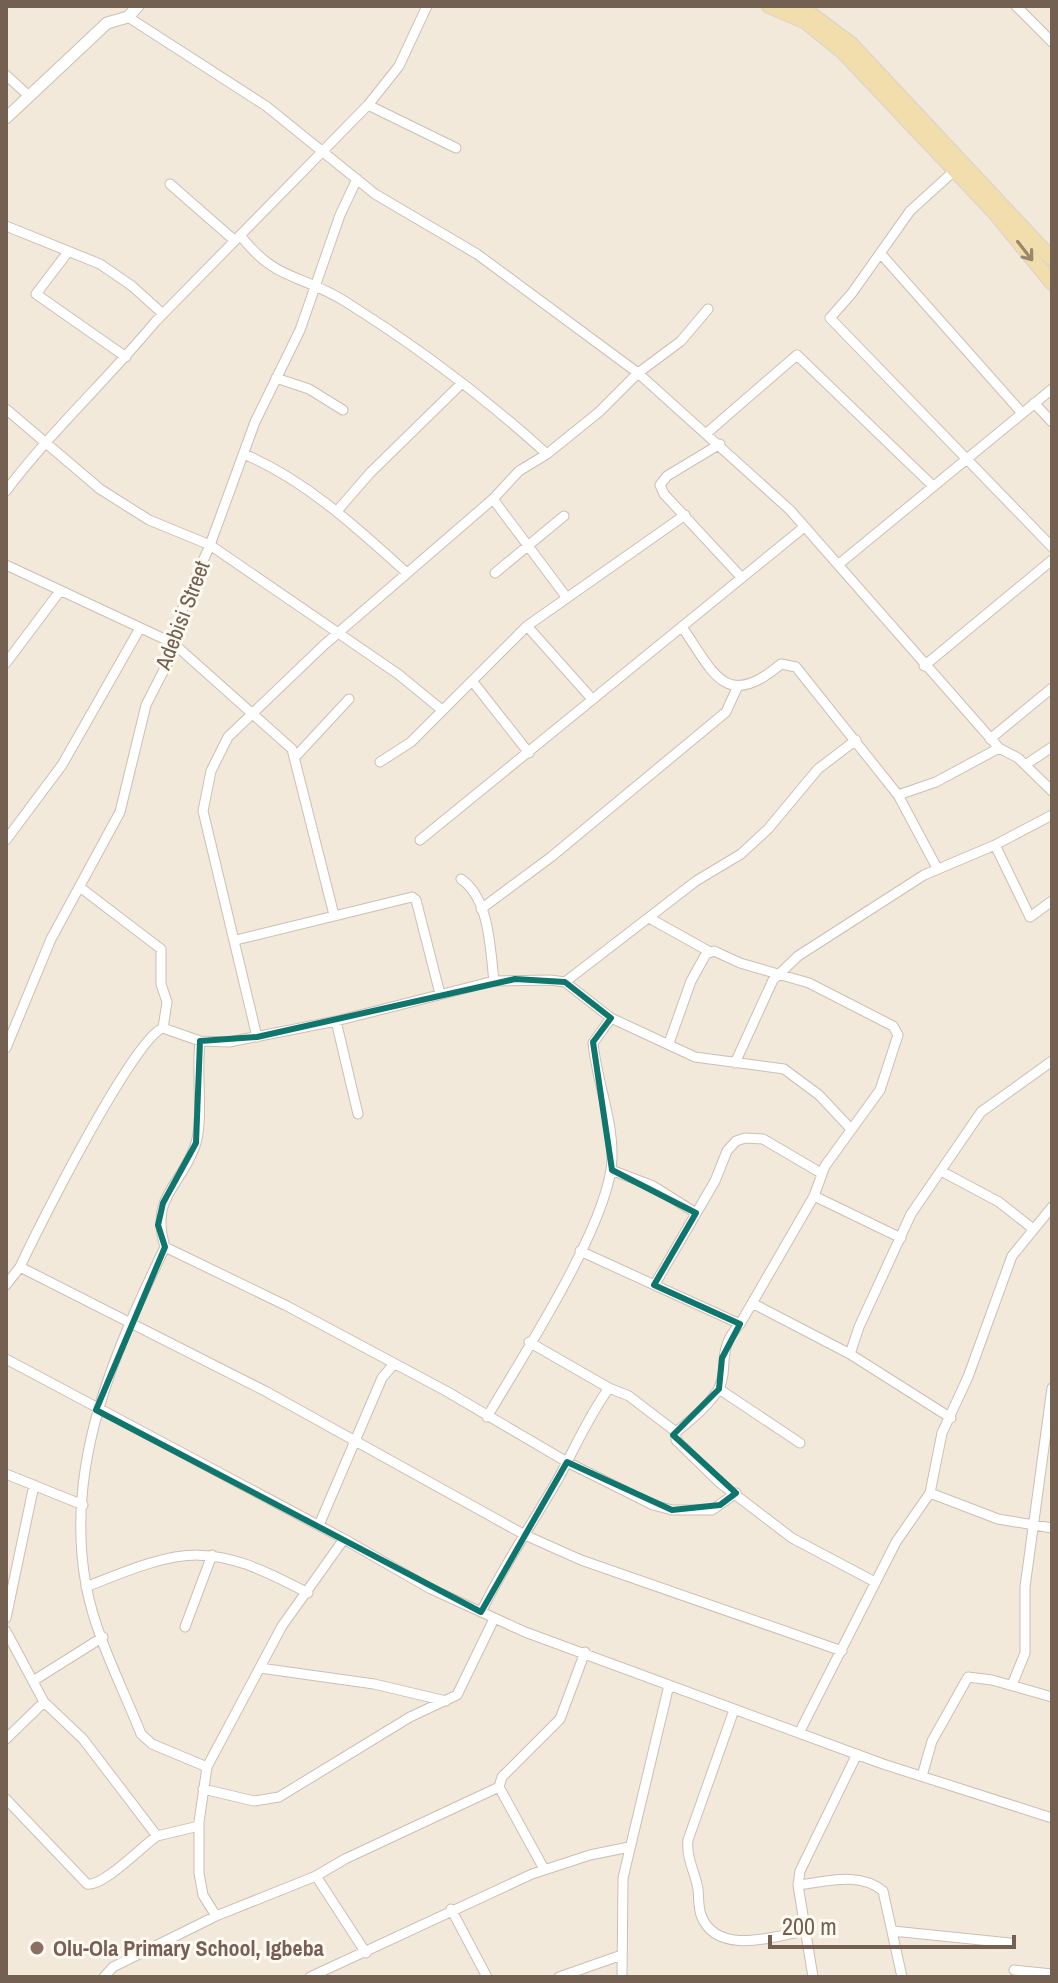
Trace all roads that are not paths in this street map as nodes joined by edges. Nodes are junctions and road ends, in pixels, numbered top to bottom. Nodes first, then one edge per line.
1 (138, 6) edge
2 (427, 6) edge
3 (769, 6) edge
4 (800, 6) edge
5 (1016, 6) edge
6 (128, 17) junction
7 (1052, 42) edge
8 (6, 75) edge
9 (29, 96) junction
10 (368, 105) junction
11 (6, 118) edge
12 (456, 148) dead end
13 (324, 153) junction
14 (954, 171) junction
15 (357, 179) junction
16 (170, 184) dead end
17 (6, 226) edge
18 (237, 237) junction
19 (68, 252) junction
20 (881, 254) junction
21 (1052, 259) edge
22 (1052, 283) edge
23 (317, 286) junction
24 (708, 309) dead end
25 (163, 314) junction
26 (126, 357) junction
27 (638, 373) junction
28 (276, 378) junction
29 (462, 383) junction
30 (1052, 389) edge
31 (1034, 403) junction
32 (6, 409) edge
33 (343, 410) dead end
34 (1022, 413) junction
35 (1052, 422) edge
36 (708, 432) junction
37 (44, 443) junction
38 (720, 444) junction
39 (244, 454) junction
40 (547, 454) junction
41 (965, 460) junction
42 (933, 486) junction
43 (6, 491) edge
44 (493, 499) junction
45 (337, 511) junction
46 (685, 515) junction
47 (564, 516) dead end
48 (803, 528) junction
49 (210, 545) junction
50 (528, 547) junction
51 (1052, 547) edge
52 (1052, 560) edge
53 (839, 564) junction
54 (6, 565) edge
55 (407, 573) junction
56 (495, 573) dead end
57 (742, 578) junction
58 (60, 591) junction
59 (567, 598) junction
60 (527, 626) junction
61 (682, 627) junction
62 (140, 628) junction
63 (339, 633) junction
64 (173, 643) junction
65 (6, 663) edge
66 (924, 666) junction
67 (473, 682) junction
68 (737, 688) junction
69 (1052, 688) edge
70 (349, 699) dead end
71 (592, 699) junction
72 (442, 710) junction
73 (254, 713) junction
74 (990, 739) junction
75 (856, 740) junction
76 (1052, 747) edge
77 (999, 748) junction
78 (529, 753) junction
79 (297, 755) junction
80 (380, 762) dead end
81 (1025, 765) junction
82 (1052, 791) edge
83 (898, 795) junction
84 (1052, 815) edge
85 (7, 836) edge
86 (420, 840) dead end
87 (995, 845) junction
88 (937, 868) junction
89 (461, 879) dead end
90 (81, 888) junction
91 (1052, 901) edge
92 (481, 909) junction
93 (334, 915) junction
94 (651, 919) junction
95 (236, 940) junction
96 (710, 952) junction
97 (778, 972) junction
98 (494, 981) junction
99 (565, 982) junction
100 (440, 994) junction
101 (611, 1018) junction
102 (336, 1021) junction
103 (163, 1028) junction
104 (257, 1037) junction
105 (200, 1041) junction
106 (669, 1043) junction
107 (6, 1048) edge
108 (1052, 1061) edge
109 (735, 1063) junction
110 (358, 1114) dead end
111 (850, 1128) junction
112 (611, 1170) junction
113 (941, 1171) junction
114 (821, 1173) junction
115 (814, 1196) junction
116 (1052, 1207) edge
117 (696, 1213) junction
118 (1032, 1228) junction
119 (901, 1238) junction
120 (165, 1247) junction
121 (580, 1251) junction
122 (20, 1267) junction
123 (655, 1284) junction
124 (6, 1285) edge
125 (752, 1303) junction
126 (128, 1324) junction
127 (740, 1324) junction
128 (529, 1342) junction
129 (850, 1354) junction
130 (6, 1359) edge
131 (393, 1365) junction
132 (609, 1388) junction
133 (1052, 1388) edge
134 (719, 1389) junction
135 (96, 1410) junction
136 (487, 1417) junction
137 (951, 1418) junction
138 (676, 1432) junction
139 (1049, 1438) edge
140 (356, 1443) junction
141 (800, 1443) dead end
142 (567, 1462) junction
143 (6, 1474) edge
144 (34, 1485) junction
145 (736, 1493) junction
146 (930, 1493) junction
147 (83, 1505) junction
148 (319, 1525) junction
149 (1035, 1525) junction
150 (1052, 1528) edge
151 (525, 1535) junction
152 (344, 1539) junction
153 (212, 1555) junction
154 (875, 1582) junction
155 (86, 1587) junction
156 (308, 1593) junction
157 (481, 1612) junction
158 (6, 1618) edge
159 (494, 1619) junction
160 (185, 1627) dead end
161 (6, 1631) edge
162 (103, 1637) junction
163 (842, 1651) junction
164 (585, 1652) junction
165 (260, 1668) junction
166 (33, 1681) junction
167 (669, 1685) junction
168 (1012, 1685) junction
169 (1052, 1697) edge
170 (446, 1701) junction
171 (44, 1702) junction
172 (734, 1710) junction
173 (799, 1733) junction
174 (6, 1739) edge
175 (857, 1754) junction
176 (207, 1767) junction
177 (922, 1776) junction
178 (499, 1787) junction
179 (203, 1789) junction
180 (6, 1800) edge
181 (1052, 1818) edge
182 (199, 1826) junction
183 (157, 1836) junction
184 (629, 1847) junction
185 (544, 1869) junction
186 (316, 1876) junction
187 (798, 1885) junction
188 (451, 1909) junction
189 (216, 1916) junction
190 (804, 1931) junction
191 (893, 1931) junction
192 (1010, 1943) dead end
193 (366, 1953) junction
194 (619, 1956) junction
195 (1014, 1970) dead end
196 (1052, 1974) edge
197 (104, 1977) edge
198 (310, 1977) edge
199 (487, 1977) edge
200 (559, 1977) edge
201 (622, 1977) edge
202 (813, 1977) edge
203 (902, 1977) edge

1 - 6 street
2 - 10 street
3 - 14 main road
4 - 21 main road
5 - 7 street
6 - 9 street
6 - 13 street
8 - 9 street
9 - 11 street
10 - 12 street
10 - 13 street
13 - 15 street
13 - 18 street
14 - 20 street
14 -> 22 main road
15 - 23 street, Adebisi Street
15 - 27 street
16 - 18 street
17 - 19 street
18 - 23 street
18 - 25 street
19 - 25 street
19 - 26 street
20 - 34 street
20 - 41 street
23 - 28 street, Adebisi Street
23 - 29 street
24 - 27 street
25 - 26 street
26 - 37 street
27 - 36 street
27 - 40 street
28 - 33 street
28 - 39 street, Adebisi Street
29 - 40 street
29 - 45 street
30 - 31 street
31 - 34 street
31 - 35 street
32 - 37 street
34 - 41 street
36 - 38 street
36 - 42 street
37 - 43 street
37 - 49 street
38 - 46 street
38 - 48 street
39 - 45 street
39 - 49 street, Adebisi Street
40 - 44 street
41 - 42 street
41 - 51 street
42 - 53 street
44 - 50 street
44 - 55 street
45 - 55 street
46 - 57 street
46 - 59 street
47 - 50 street
48 - 53 street
48 - 57 street
49 - 63 street
49 - 64 street, Adebisi Street
50 - 56 street
50 - 59 street
52 - 66 street
53 - 66 street
54 - 58 street
55 - 63 street
57 - 61 street
58 - 62 street
58 - 65 street
59 - 60 street
60 - 67 street
60 - 71 street
61 - 68 street
61 - 71 street
62 - 64 street
62 - 85 street
63 - 72 street
63 - 73 street
64 - 73 street
64 - 90 street, Adebisi Street
66 - 74 street
67 - 72 street
67 - 78 street
68 - 75 street
68 - 92 street
69 - 74 street
70 - 79 street
71 - 78 street
72 - 80 street
73 - 79 street
73 - 95 street
74 - 77 street
75 - 83 street
75 - 94 street
76 - 81 street
77 - 81 street
77 - 83 street
78 - 86 street
79 - 93 street
81 - 82 street
83 - 88 street
84 - 87 street
87 - 88 street
87 - 91 street
88 - 97 street
89 - 92 street
90 - 103 street
90 - 107 street, Adebisi Street
92 - 98 street
93 - 95 street
93 - 100 street
94 - 96 street
94 - 99 street
95 - 104 street
96 - 97 street
96 - 106 street
97 - 109 street
97 - 111 street
98 - 99 street
98 - 100 street
99 - 101 street
100 - 102 street
101 - 106 street
101 - 112 street
102 - 104 street
102 - 110 street
103 - 105 street
103 - 122 street
104 - 105 street
105 - 120 street
106 - 109 street
108 - 113 street
109 - 111 street
111 - 114 street
112 - 117 street
112 - 121 street
113 - 118 street
113 - 119 street
114 - 115 street
114 - 117 street
115 - 119 street
115 - 125 street
116 - 118 street
117 - 123 street
118 - 137 street
119 - 129 street
120 - 126 street
120 - 131 street
121 - 123 street
121 - 128 street
122 - 124 street
122 - 126 street
123 - 127 street
125 - 127 street
125 - 129 street
126 - 135 street
126 - 140 street
127 - 134 street
128 - 132 street
128 - 136 street
129 - 137 street
130 - 135 street
131 - 136 street
131 - 140 street
132 - 138 street
132 - 142 street
133 - 139 street
134 - 138 street
134 - 141 street
135 - 147 street
135 - 148 street
136 - 142 street
137 - 146 street
138 - 145 street
139 - 149 street
140 - 148 street
140 - 151 street
142 - 145 street
142 - 151 street
143 - 144 street
144 - 147 street
144 - 158 street
145 - 154 street
146 - 149 street
146 - 154 street
147 - 155 street
148 - 152 street
149 - 150 street
149 - 168 street
151 - 157 street
151 - 163 street
152 - 156 street
152 - 157 street
153 - 155 street
153 - 156 street
153 - 160 street
154 - 163 street
155 - 162 street
156 - 165 street
157 - 159 street
159 - 164 street
159 - 170 street
161 - 166 street
162 - 166 street
162 - 176 street
163 - 173 street
164 - 167 street
164 - 178 street
165 - 170 street
165 - 176 street
166 - 171 street
167 - 172 street
167 - 184 street
168 - 169 street
168 - 177 street
170 - 179 street
171 - 174 street
171 - 183 street
172 - 173 street
172 - 190 street
173 - 175 street
175 - 177 street
175 - 187 street
176 - 179 street
177 - 181 street
178 - 185 street
178 - 186 street
179 - 182 street
180 - 183 street
182 - 183 street
182 - 189 street
184 - 185 street
184 - 194 street
185 - 188 street
186 - 189 street
186 - 193 street
187 - 190 street
187 - 191 street
188 - 193 street
188 - 199 street
189 - 197 street
190 - 202 street
191 - 192 street
191 - 203 street
193 - 198 street
194 - 200 street
194 - 201 street
195 - 196 street

